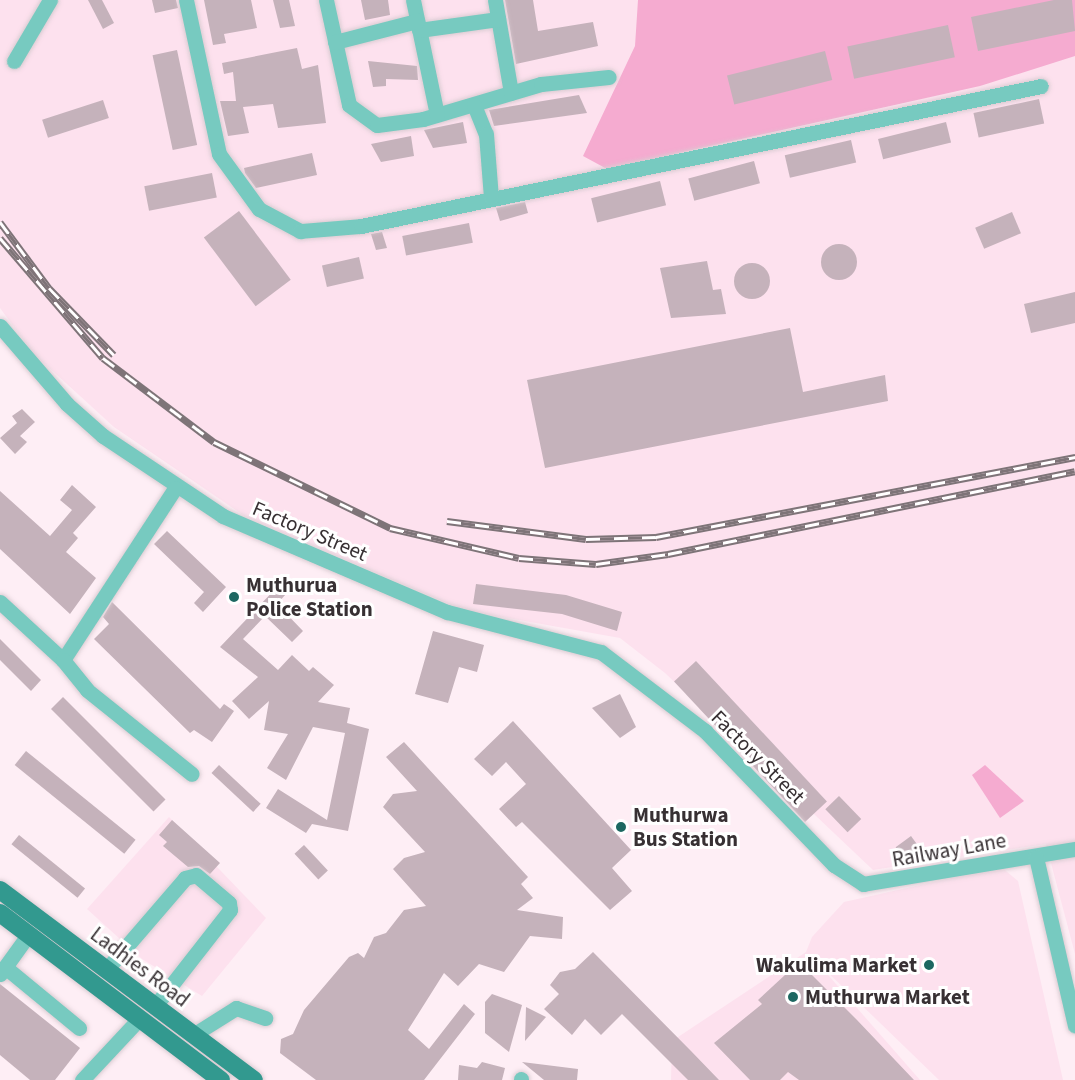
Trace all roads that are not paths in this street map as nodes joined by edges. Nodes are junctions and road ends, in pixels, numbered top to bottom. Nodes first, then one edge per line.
1 (50, 0) edge
2 (186, 0) edge
3 (326, 0) edge
4 (413, 0) edge
5 (495, 0) edge
6 (498, 19) junction
7 (418, 25) junction
8 (335, 42) junction
9 (14, 61) dead end
10 (609, 77) dead end
11 (1041, 86) dead end
12 (511, 93) junction
13 (474, 105) junction
14 (437, 115) junction
15 (490, 197) junction
16 (0, 326) edge
17 (175, 488) junction
18 (0, 602) edge
19 (63, 660) junction
20 (192, 774) dead end
21 (1075, 849) edge
22 (1036, 857) junction
23 (834, 865) joint
24 (0, 890) edge
25 (0, 913) edge
26 (28, 935) junction
27 (106, 970) junction
28 (3, 971) edge
29 (155, 1006) junction
30 (265, 1018) dead end
31 (138, 1020) junction
32 (1075, 1026) edge
33 (79, 1028) dead end
34 (193, 1035) junction
35 (82, 1080) edge
36 (221, 1080) edge
37 (254, 1080) edge

1 - 9 street
2 - 15 street
3 - 8 street
4 - 7 street
5 - 6 street
6 - 7 street
6 - 12 street
7 - 8 street
7 - 14 street
8 - 14 street
10 - 12 street
11 - 15 street
12 - 13 street
13 - 14 street
13 - 15 street
16 - 17 street, Factory Street
17 - 19 street
17 - 23 street, Factory Street
18 - 19 street
19 - 20 street
21 - 22 street, Railway Lane
22 - 23 street, Railway Lane
22 - 32 street
24 - 27 main road, Ladhies Road
25 - 26 main road
26 - 28 street
26 - 31 main road
27 - 29 main road, Ladhies Road
27 - 29 street
28 - 33 street
29 - 34 main road, Ladhies Road
30 - 34 street
31 - 35 street
31 - 36 main road
34 - 37 main road, Ladhies Road

